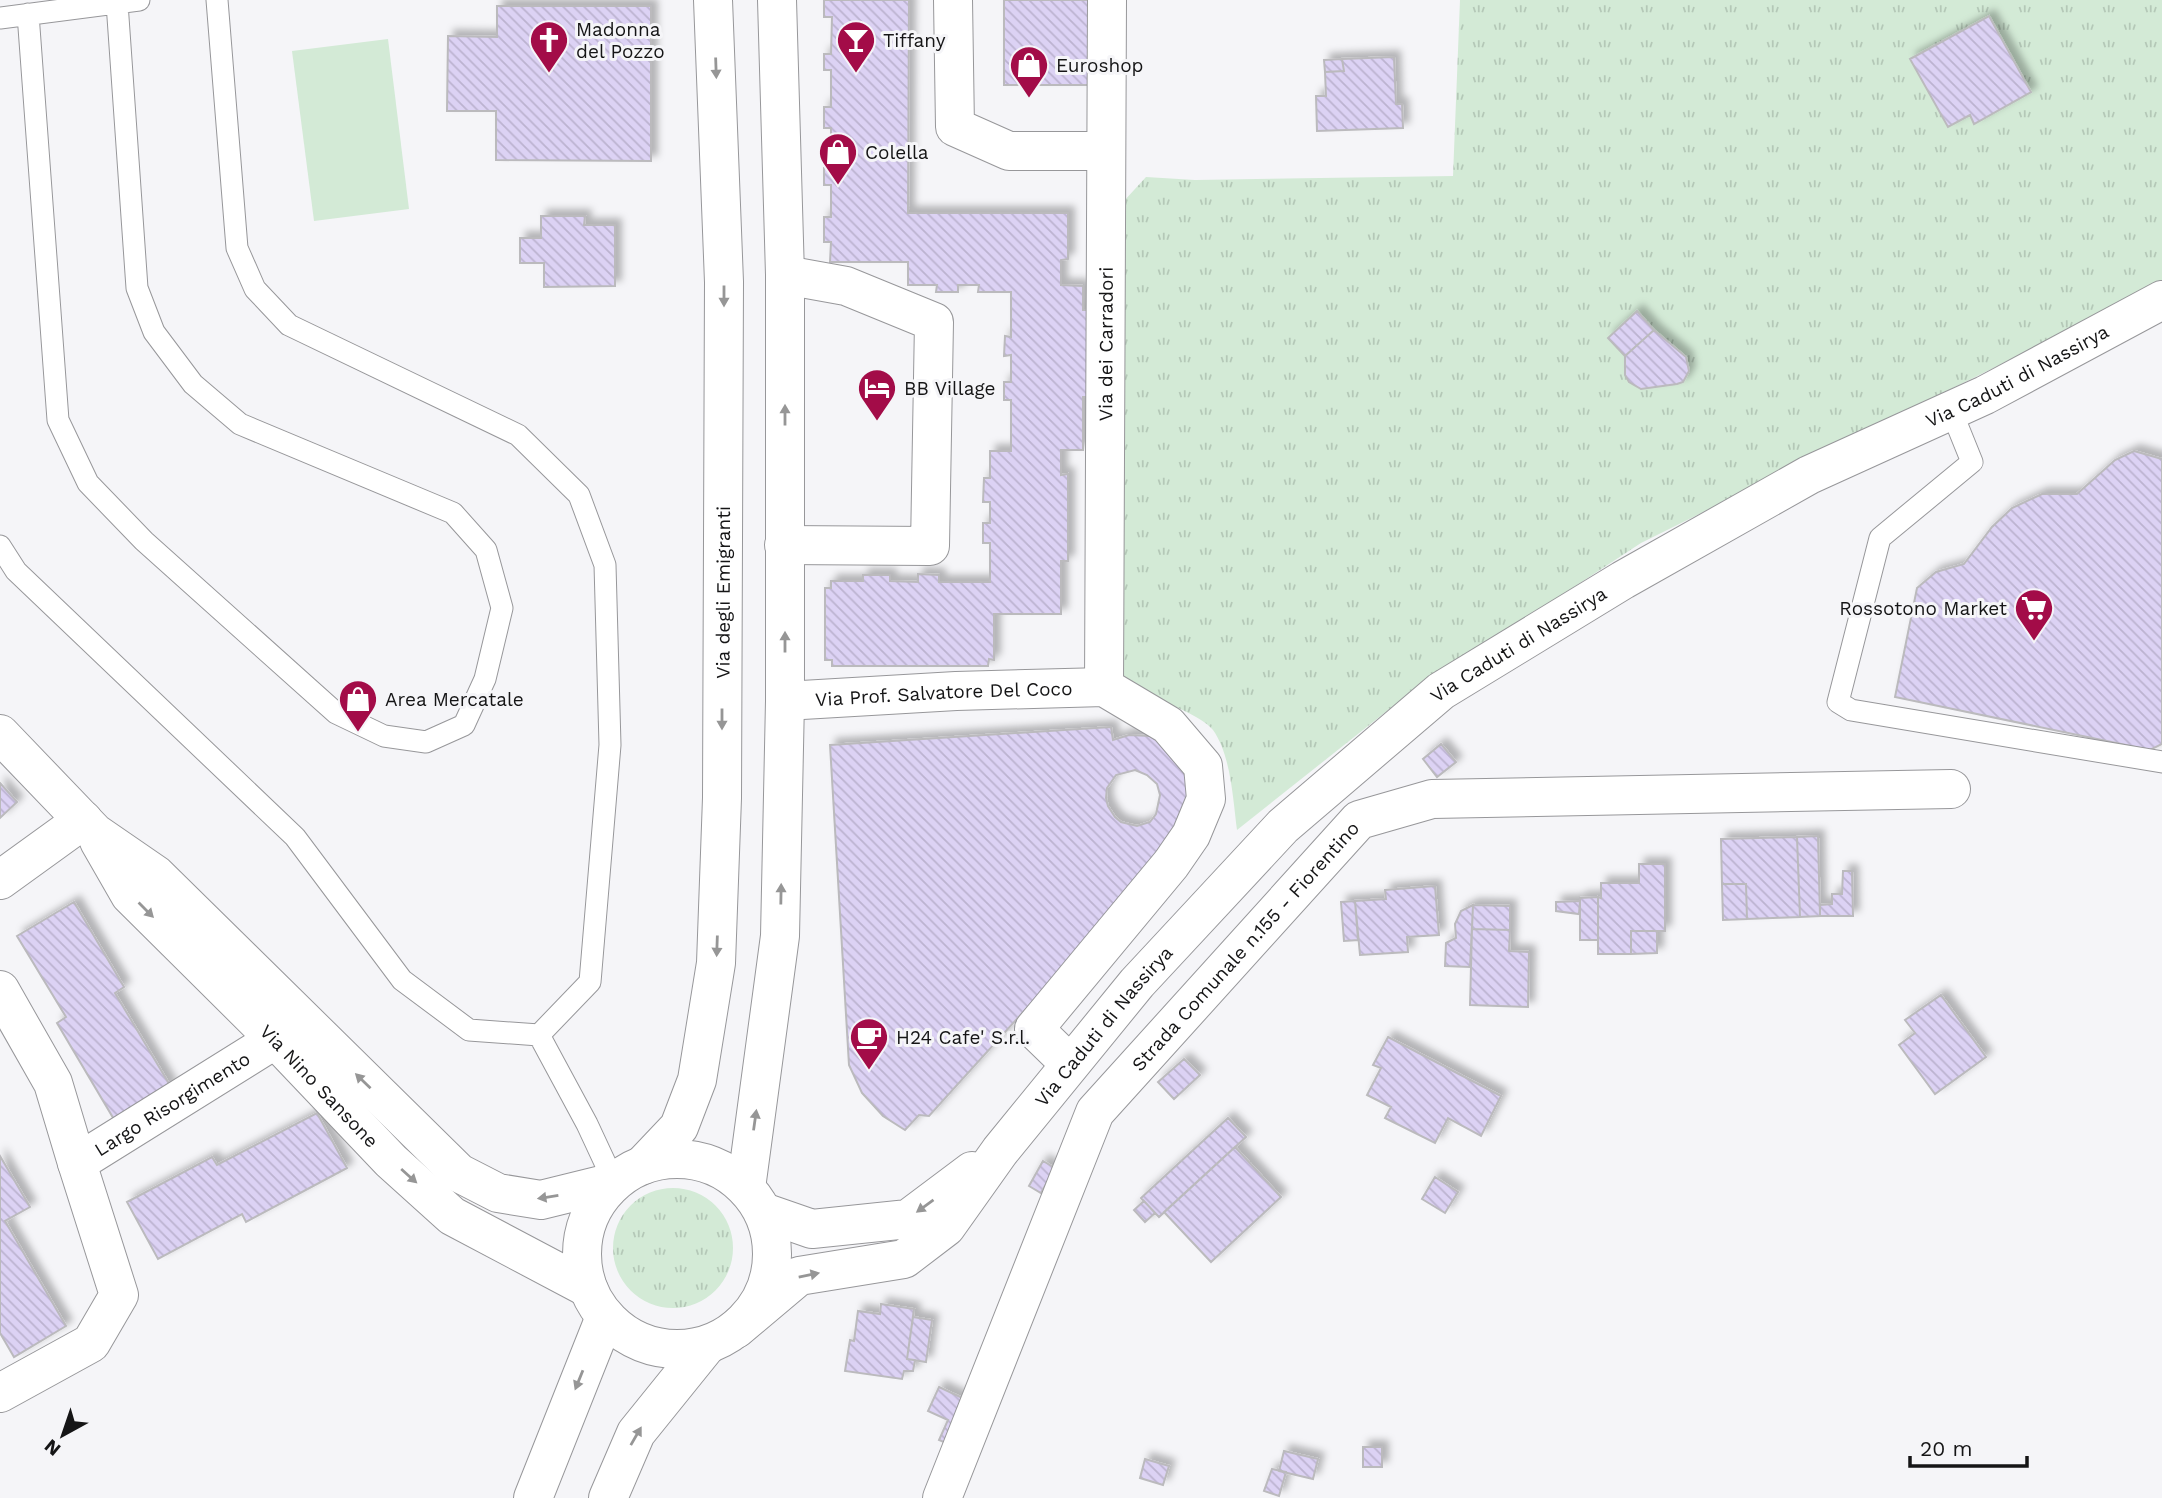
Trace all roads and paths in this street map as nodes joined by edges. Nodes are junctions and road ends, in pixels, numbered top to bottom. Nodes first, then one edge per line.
1 (139, 0) edge
2 (217, 0) edge
3 (713, 0) edge
4 (777, 0) edge
5 (953, 0) edge
6 (1107, 0) edge
7 (117, 3) junction
8 (28, 14) junction
9 (0, 18) edge
10 (1106, 151) junction
11 (785, 275) junction
12 (2162, 300) edge
13 (1951, 410) junction
14 (784, 545) junction
15 (0, 546) edge
16 (1104, 687) junction
17 (785, 701) junction
18 (0, 734) edge
19 (2162, 762) edge
20 (1951, 789) dead end
21 (89, 827) junction
22 (0, 880) edge
23 (0, 989) edge
24 (289, 1031) junction
25 (539, 1035) junction
26 (1070, 1064) junction
27 (1000, 1151) junction
28 (77, 1163) junction
29 (628, 1173) junction
30 (754, 1200) junction
31 (596, 1303) junction
32 (722, 1337) junction
33 (0, 1393) edge
34 (533, 1498) edge
35 (608, 1498) edge
36 (942, 1498) edge

1 - 7 lane
2 - 25 lane
3 -> 29 street, Via degli Emigranti
4 - 11 street
5 - 10 street
6 - 10 street, Via dei Carradori
7 - 8 lane
7 - 8 lane
8 - 9 lane
10 - 16 street, Via dei Carradori
14 -> 11 street
11 - 14 street
12 - 13 street, Via Caduti di Nassirya
13 - 19 lane
13 - 26 street, Via Caduti di Nassirya
17 -> 14 street
15 - 25 lane
16 - 17 street, Via Prof. Salvatore Del Coco
16 - 26 street
30 -> 17 street
18 - 21 street, Via Nino Sansone
20 - 36 street, Strada Comunale n.155 - Fiorentino
21 - 22 street
21 - 24 street, Via Nino Sansone
23 - 28 street, Largo Risorgimento
24 - 28 street, Largo Risorgimento
29 -> 24 street, Via Nino Sansone
24 -> 31 street, Via Nino Sansone
25 - 29 lane
26 - 27 street, Via Caduti di Nassirya
27 -> 30 street, Via Caduti di Nassirya
32 -> 27 street, Via Caduti di Nassirya
28 - 33 street, Largo Risorgimento
29 - 30 street
29 - 31 street, Via degli Emigranti
30 - 32 street
31 - 32 street
31 -> 34 street
35 -> 32 street

